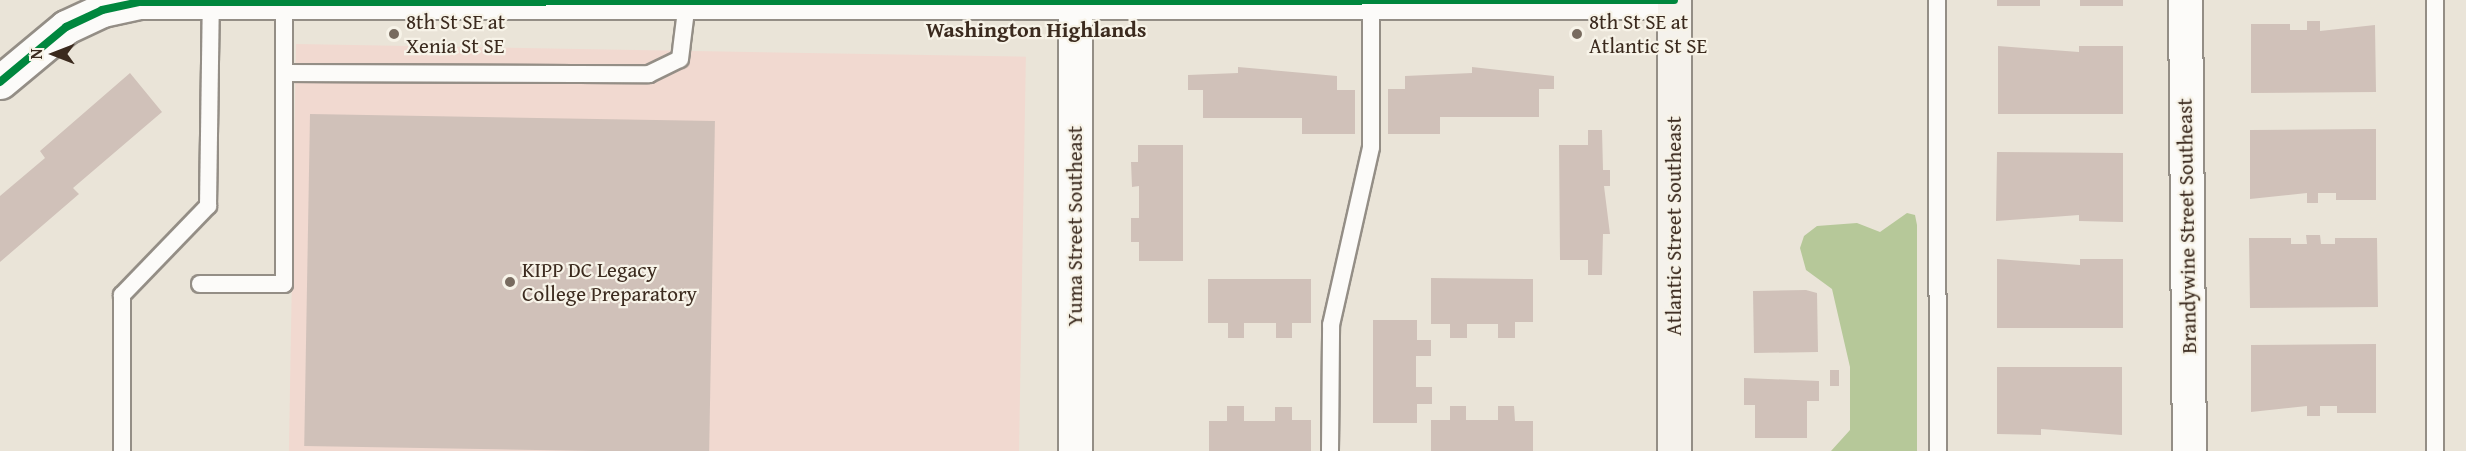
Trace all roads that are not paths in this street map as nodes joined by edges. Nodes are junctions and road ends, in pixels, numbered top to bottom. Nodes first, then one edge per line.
1 (1937, 0) edge
2 (2185, 0) edge
3 (2435, 0) edge
4 (476, 1) edge
5 (1075, 1) edge
6 (1674, 1) edge
7 (211, 2) junction
8 (284, 2) junction
9 (687, 2) junction
10 (1371, 2) junction
11 (284, 72) junction
12 (0, 82) edge
13 (200, 284) dead end
14 (122, 451) edge
15 (1075, 451) edge
16 (1330, 451) edge
17 (1674, 451) edge
18 (1938, 451) edge
19 (2189, 451) edge
20 (2435, 451) edge

1 - 18 lane
2 - 19 street, Brandywine Street Southeast
3 - 20 lane
4 - 8 street
4 - 9 street
5 - 9 street
5 - 10 street
5 - 15 street, Yuma Street Southeast
6 - 10 street
6 - 17 street, Atlantic Street Southeast
7 - 8 street
7 - 12 street
7 - 14 lane
8 - 11 lane
9 - 11 lane
10 - 16 lane
11 - 13 lane

